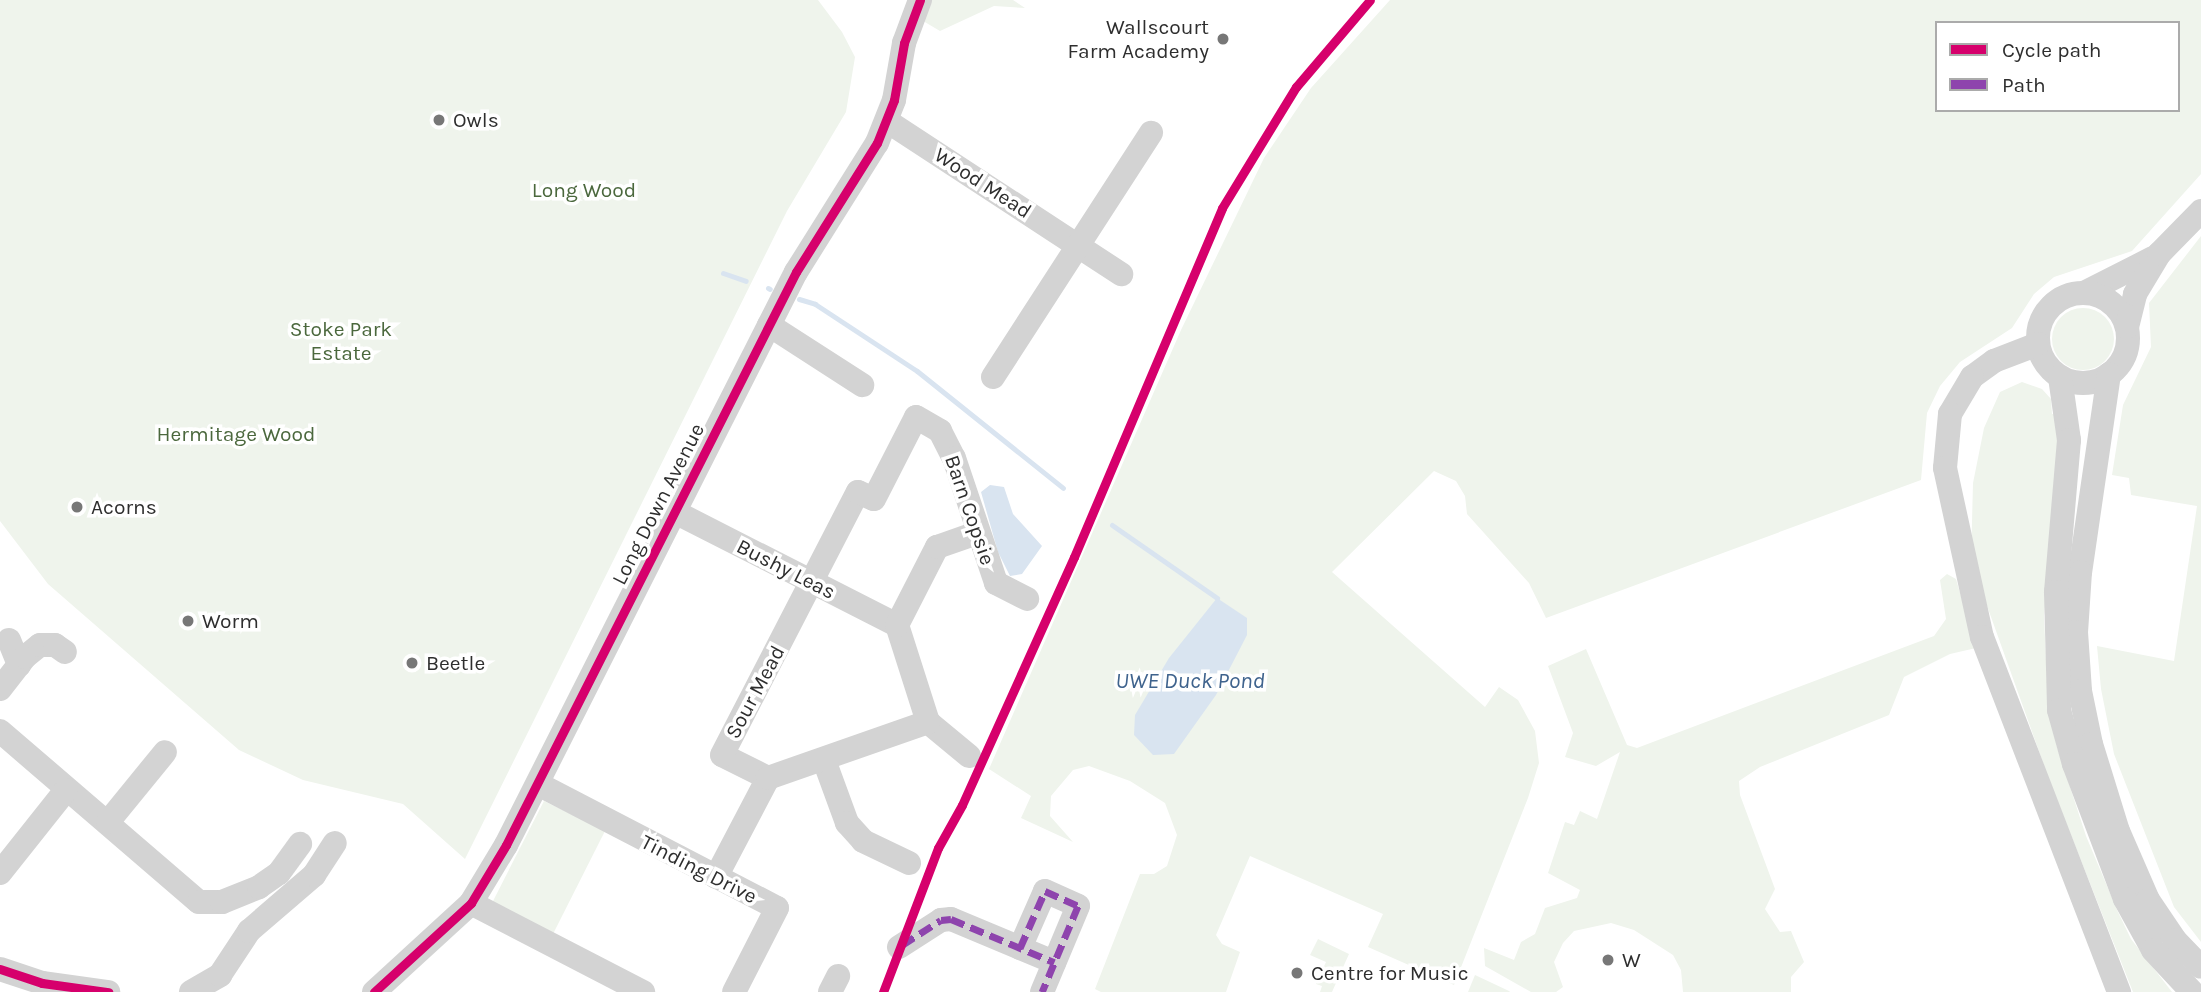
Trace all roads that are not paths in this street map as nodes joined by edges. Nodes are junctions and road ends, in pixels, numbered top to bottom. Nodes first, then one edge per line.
1 (920, 0) edge
2 (887, 121) junction
3 (1151, 133) dead end
4 (2201, 211) edge
5 (1078, 246) junction
6 (2159, 254) junction
7 (1121, 274) dead end
8 (2085, 292) junction
9 (769, 325) junction
10 (2127, 327) junction
11 (2038, 344) junction
12 (2109, 374) junction
13 (993, 377) dead end
14 (2060, 377) junction
15 (862, 385) dead end
16 (675, 512) junction
17 (977, 533) junction
18 (812, 582) junction
19 (1027, 599) dead end
20 (897, 625) junction
21 (9, 640) dead end
22 (65, 652) dead end
23 (19, 665) junction
24 (0, 689) edge
25 (928, 722) junction
26 (0, 731) edge
27 (165, 752) dead end
28 (969, 756) dead end
29 (824, 760) junction
30 (768, 778) junction
31 (538, 783) junction
32 (66, 790) junction
33 (108, 822) junction
34 (335, 843) dead end
35 (300, 844) dead end
36 (909, 863) dead end
37 (0, 873) edge
38 (716, 877) junction
39 (471, 903) junction
40 (899, 947) dead end
41 (1020, 948) junction
42 (1054, 962) junction
43 (2201, 967) edge
44 (0, 969) edge
45 (81, 991) edge
46 (108, 992) edge
47 (191, 992) edge
48 (374, 992) edge
49 (643, 992) edge
50 (734, 992) edge
51 (1042, 992) edge
52 (2119, 992) edge
53 (2192, 992) edge

1 - 2 street, Long Down Avenue
2 - 5 street, Wood Mead
2 - 9 street, Long Down Avenue
3 - 5 street
4 - 6 street
5 - 7 street, Wood Mead
5 - 13 street
6 - 8 street
6 - 10 street
8 - 10 street
8 - 11 street
9 - 15 street
9 - 16 street, Long Down Avenue
10 - 12 street
11 - 14 street
11 - 52 street
12 - 14 street
12 - 43 street
14 - 53 street
16 - 18 street, Bushy Leas
16 - 31 street, Long Down Avenue
17 - 18 street, Barn Copsie
17 - 19 street, Barn Copsie
17 - 20 street
18 - 20 street, Bushy Leas
18 - 30 street, Sour Mead
20 - 25 street
21 - 23 street
22 - 23 street
23 - 24 street
25 - 28 street
25 - 29 street
26 - 32 street
27 - 33 street
29 - 30 street
29 - 36 street
30 - 38 street
31 - 38 street, Tinding Drive
31 - 39 street, Long Down Avenue
32 - 33 street
32 - 37 street
33 - 35 street
34 - 47 street
38 - 50 street, Tinding Drive
39 - 48 street, Long Down Avenue
39 - 49 street
40 - 41 street
41 - 42 street
41 - 42 street
42 - 51 street
44 - 45 street
45 - 46 street

